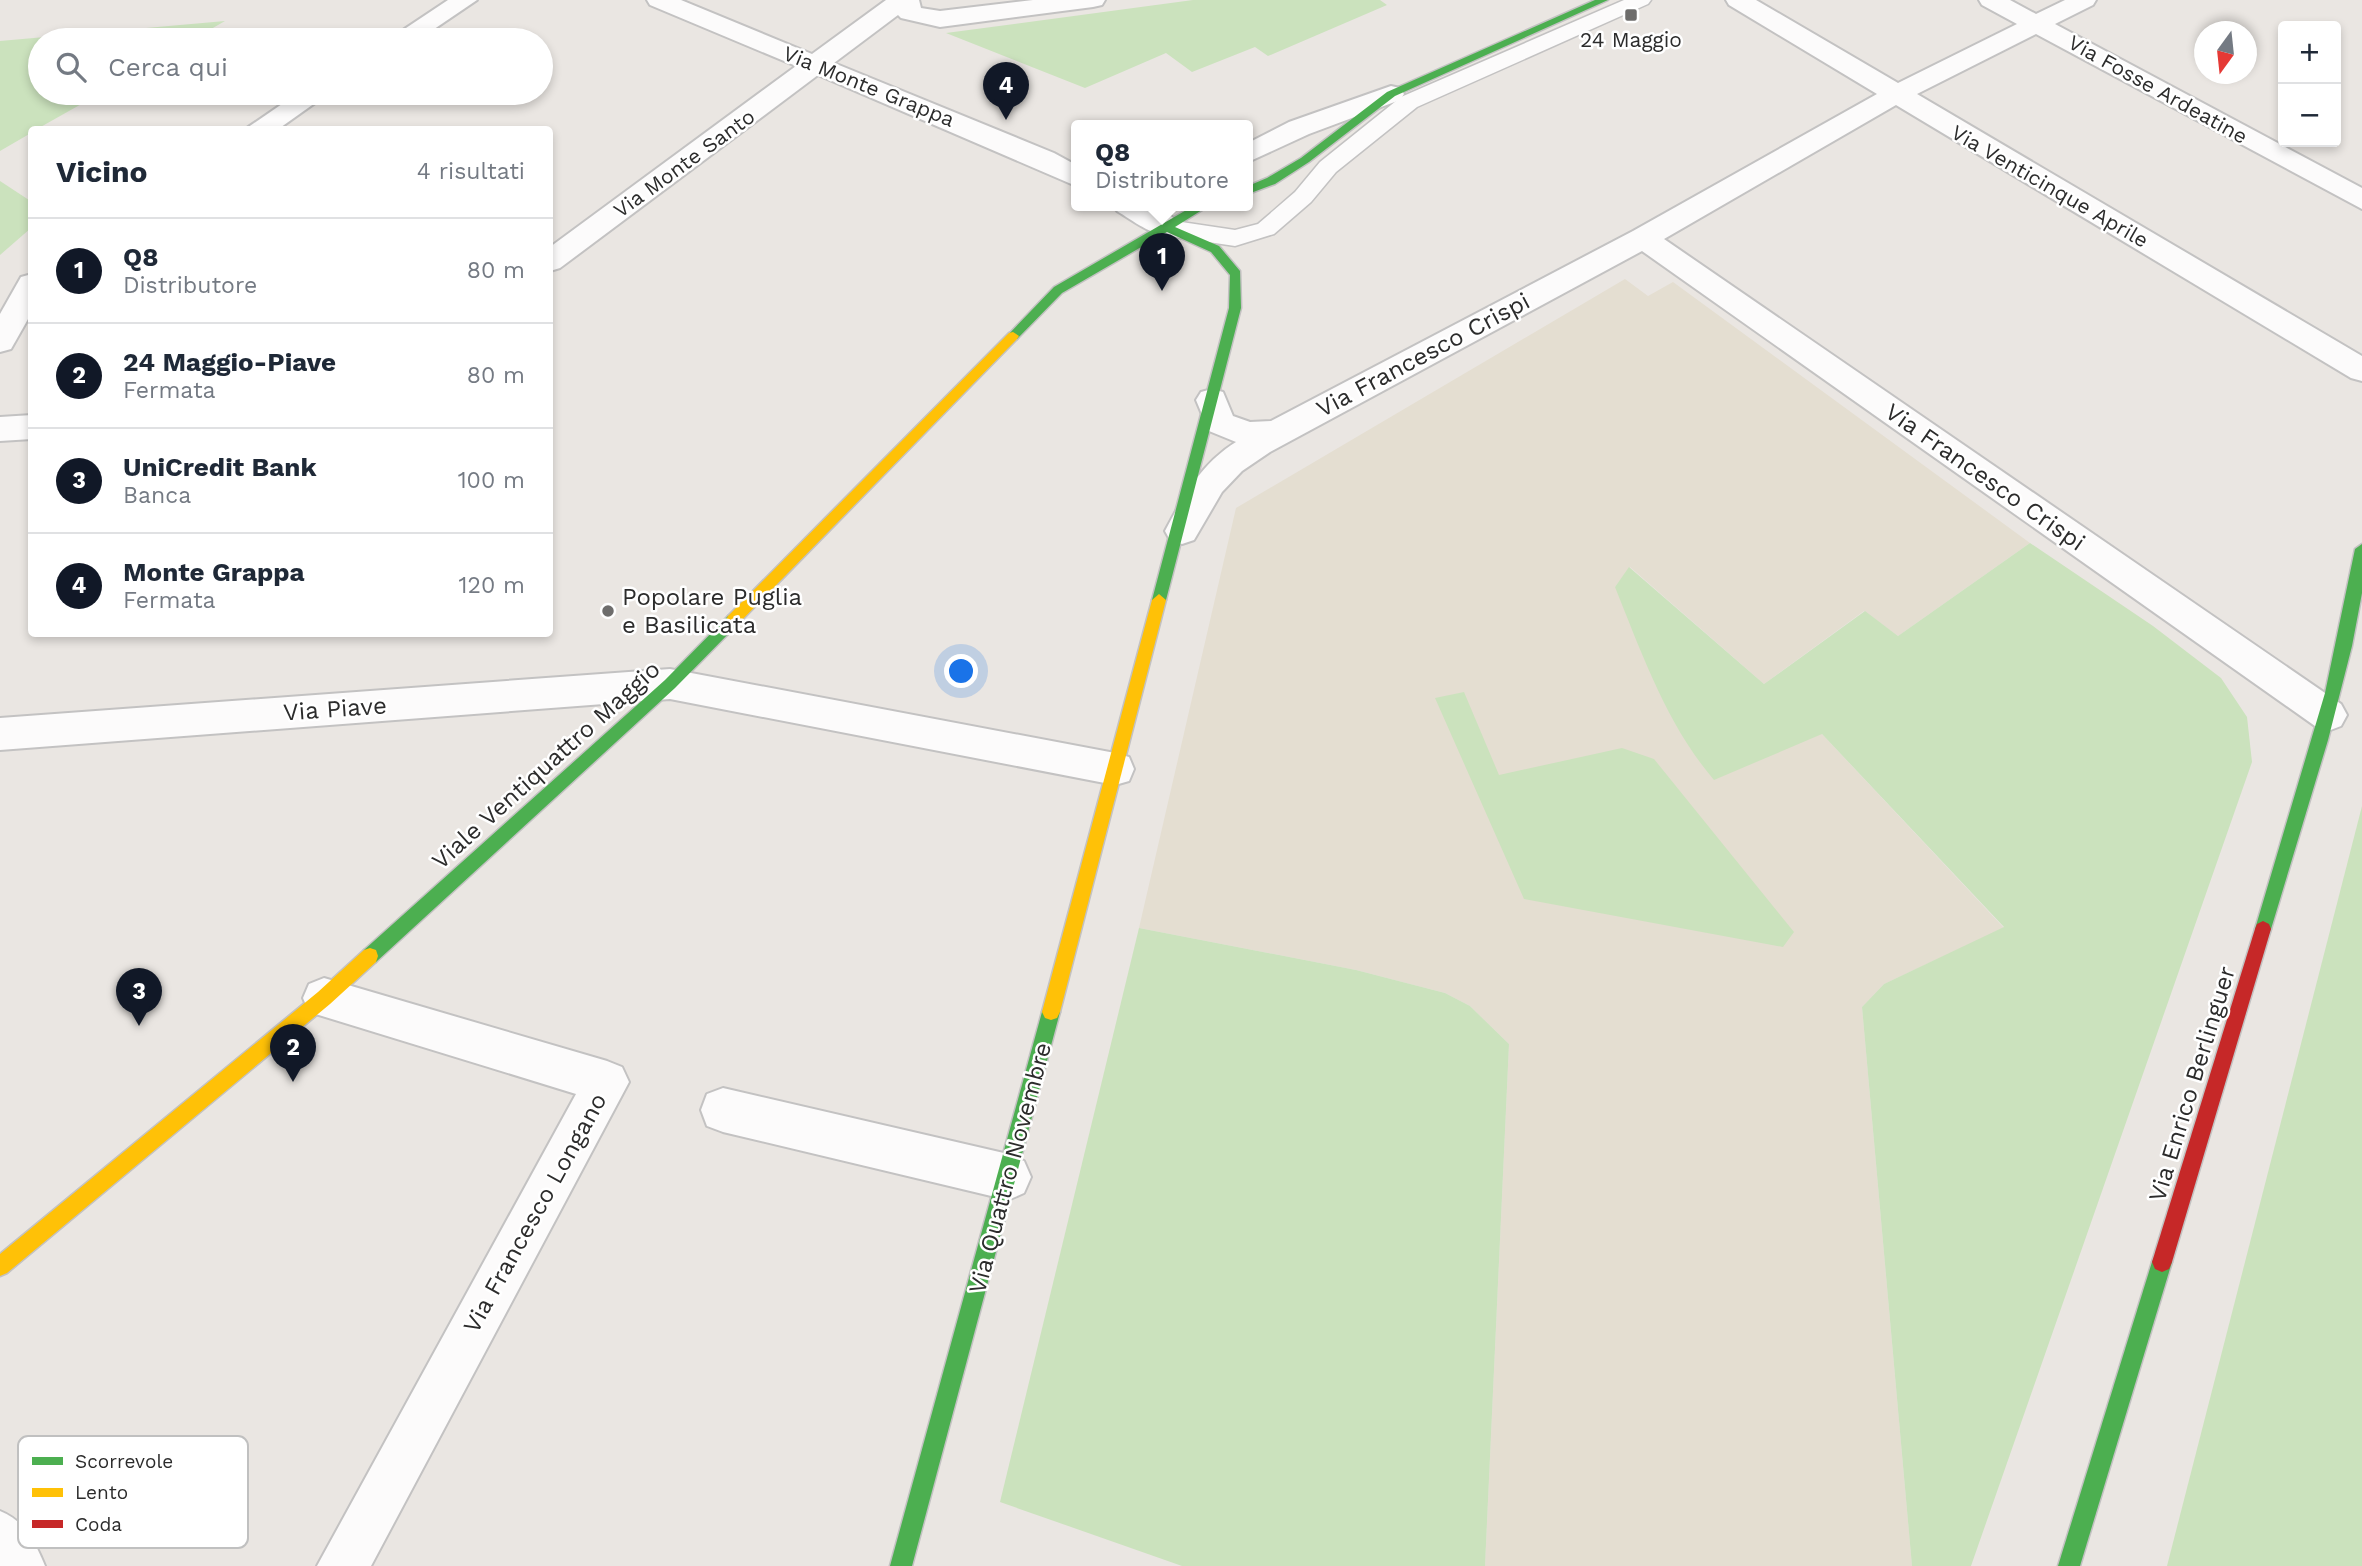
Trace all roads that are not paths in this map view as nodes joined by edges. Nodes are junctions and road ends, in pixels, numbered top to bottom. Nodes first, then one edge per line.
1 (465, 0) edge
2 (659, 0) edge
3 (905, 0) edge
4 (1093, 0) edge
5 (1603, 0) edge
6 (1641, 0) edge
7 (1738, 0) edge
8 (1990, 0) edge
9 (2084, 0) edge
10 (2038, 24) junction
11 (420, 28) edge
12 (818, 65) junction
13 (1391, 94) junction
14 (1895, 95) junction
15 (297, 105) edge
16 (263, 126) edge
17 (1253, 151) edge
18 (1044, 159) junction
19 (1071, 167) edge
20 (1071, 174) edge
21 (1253, 188) edge
22 (2362, 200) edge
23 (1138, 211) edge
24 (1194, 211) edge
25 (1168, 228) junction
26 (1643, 238) junction
27 (553, 259) edge
28 (28, 291) edge
29 (0, 341) edge
30 (2362, 370) edge
31 (1212, 400) junction
32 (28, 426) edge
33 (0, 429) edge
34 (1277, 432) junction
35 (1173, 549) junction
36 (2362, 549) edge
37 (2358, 608) edge
38 (670, 684) junction
39 (2328, 715) junction
40 (0, 734) edge
41 (1115, 769) junction
42 (324, 998) junction
43 (723, 1110) dead end
44 (1008, 1177) junction
45 (0, 1266) edge
46 (0, 1537) edge
47 (19, 1566) edge
48 (343, 1566) edge
49 (901, 1566) edge
50 (2069, 1566) edge

1 - 11 street
2 - 12 street, Via Monte Grappa
3 - 4 street
3 - 12 street, Via Monte Santo
5 - 13 main road
6 - 25 lane
7 - 14 street, Via Venticinque Aprile
8 - 10 street, Via Fosse Ardeatine
9 - 10 street, Via Francesco Crispi
10 - 14 street, Via Francesco Crispi
10 - 22 street, Via Fosse Ardeatine
12 - 18 street, Via Monte Grappa
12 - 27 street, Via Monte Santo
13 - 17 street
13 - 21 main road
14 - 26 street, Via Francesco Crispi
14 - 30 street, Via Venticinque Aprile
15 - 16 street
18 - 19 street
18 - 20 street, Via Monte Grappa
23 - 25 street
24 - 25 main road, Viale Ventiquattro Maggio
25 - 31 main road, Via Quattro Novembre
25 - 38 main road, Viale Ventiquattro Maggio
26 - 34 street, Via Francesco Crispi
26 - 39 street, Via Francesco Crispi
28 - 29 street
31 - 34 street, Via Francesco Crispi
31 - 35 main road, Via Quattro Novembre
32 - 33 street
34 - 35 street, Via Quattro Novembre
35 - 41 main road, Via Quattro Novembre
36 - 37 main road, Via Enrico Berlinguer
37 - 39 main road, Via Enrico Berlinguer
38 - 40 street, Via Piave
38 - 41 street
38 - 42 main road, Viale Ventiquattro Maggio
39 - 50 main road, Via Enrico Berlinguer
41 - 44 main road, Via Quattro Novembre
42 - 45 main road, Viale Ventiquattro Maggio
42 - 48 street, Via Francesco Longano
43 - 44 street
44 - 49 main road, Via Quattro Novembre
46 - 47 street

